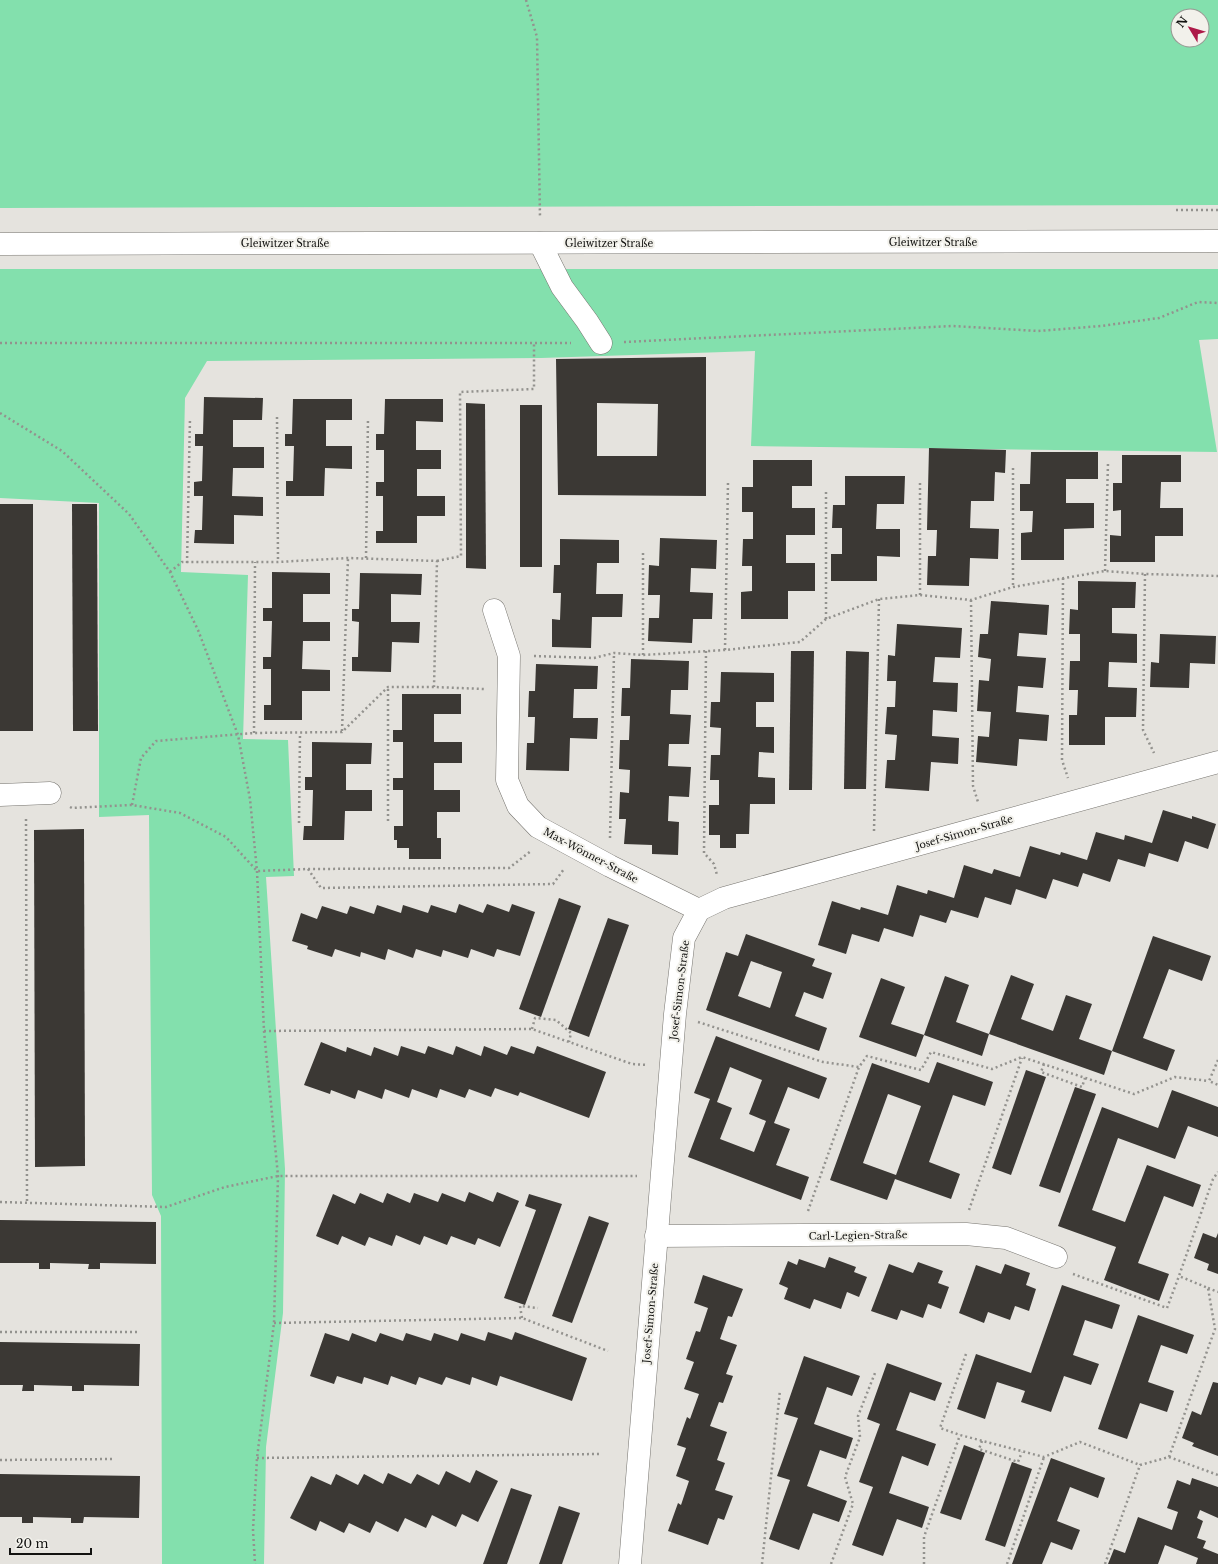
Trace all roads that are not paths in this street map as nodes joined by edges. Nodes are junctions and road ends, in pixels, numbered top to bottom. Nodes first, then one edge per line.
1 (1218, 241) edge
2 (540, 243) junction
3 (0, 244) edge
4 (601, 343) dead end
5 (494, 610) dead end
6 (1218, 762) edge
7 (50, 793) road end
8 (0, 795) edge
9 (699, 910) junction
10 (656, 1236) junction
11 (1056, 1257) road end
12 (630, 1564) edge

1 - 2 street, Gleiwitzer Straße
2 - 3 street, Gleiwitzer Straße
2 - 4 street
5 - 9 street, Max-Wönner-Straße
6 - 9 street, Josef-Simon-Straße
7 - 8 street
9 - 10 street, Josef-Simon-Straße
10 - 11 street, Carl-Legien-Straße
10 - 12 street, Josef-Simon-Straße

